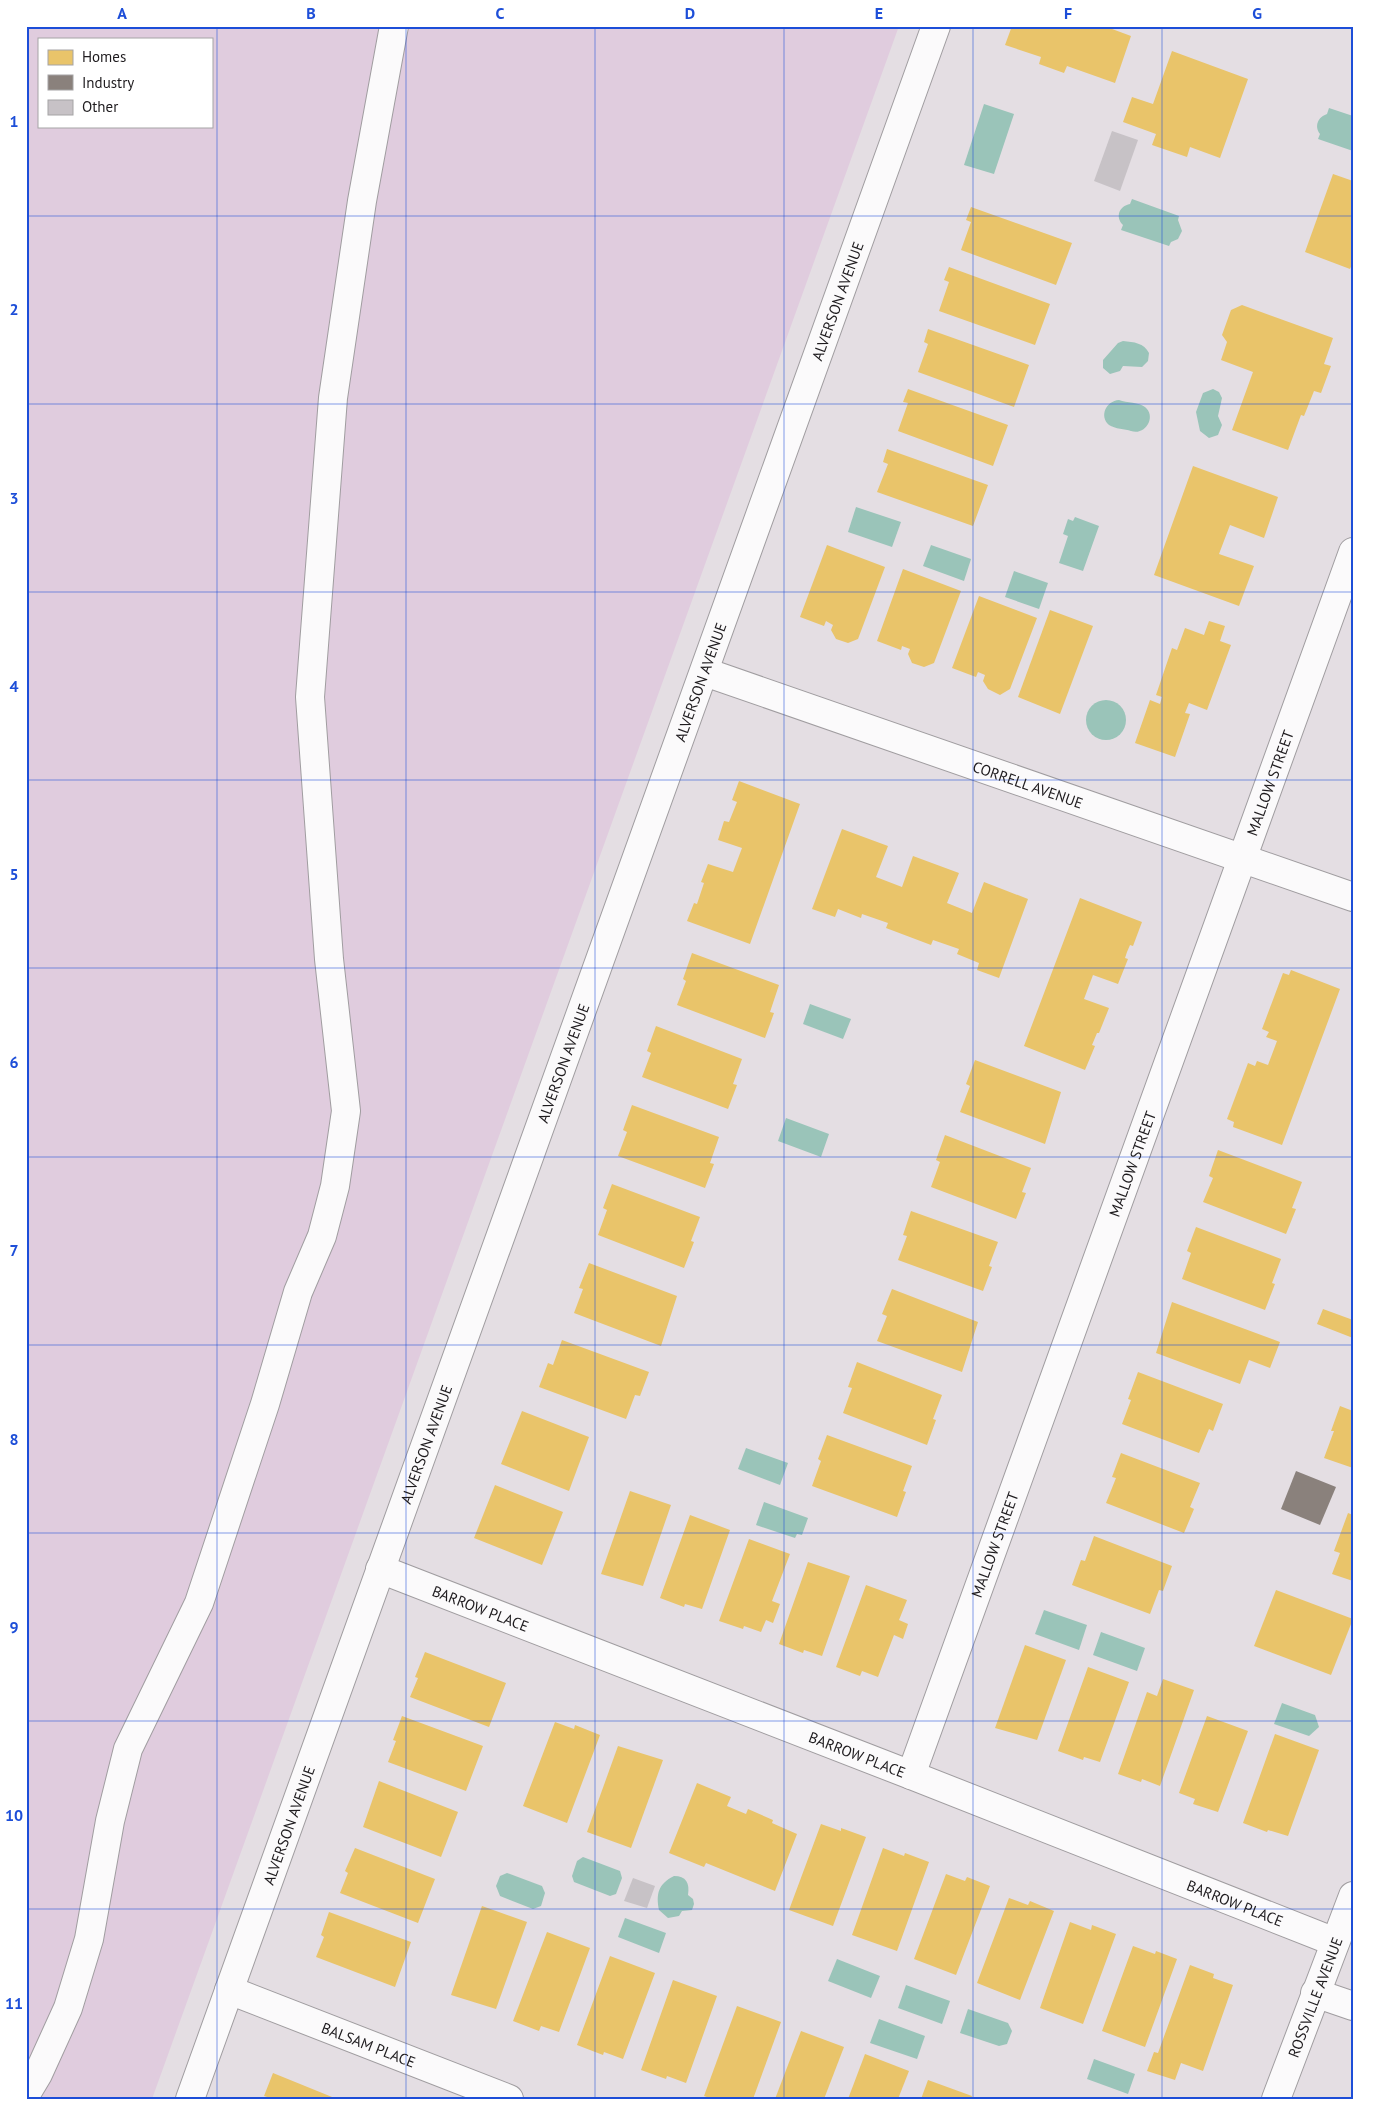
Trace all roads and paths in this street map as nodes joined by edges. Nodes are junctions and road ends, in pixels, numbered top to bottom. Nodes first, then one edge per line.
1 (394, 26) edge
2 (936, 26) edge
3 (1353, 552) edge
4 (704, 672) junction
5 (1242, 859) junction
6 (1353, 897) edge
7 (380, 1569) junction
8 (911, 1775) junction
9 (1353, 1896) edge
10 (1335, 1942) junction
11 (229, 1990) junction
12 (1315, 1993) junction
13 (1353, 2006) edge
14 (26, 2094) edge
15 (190, 2099) edge
16 (509, 2099) edge
17 (1276, 2099) edge

1 - 14 street
2 - 4 street, ALVERSON AVENUE
3 - 5 street, MALLOW STREET
4 - 5 street, CORRELL AVENUE
4 - 7 street, ALVERSON AVENUE
5 - 6 street, CORRELL AVENUE
5 - 8 street, MALLOW STREET
7 - 8 street, BARROW PLACE
7 - 11 street, ALVERSON AVENUE
8 - 10 street, BARROW PLACE
9 - 10 street, ROSSVILLE AVENUE
10 - 12 street, ROSSVILLE AVENUE
11 - 15 street, ALVERSON AVENUE
11 - 16 street, BALSAM PLACE
12 - 13 street
12 - 17 street, ROSSVILLE AVENUE

